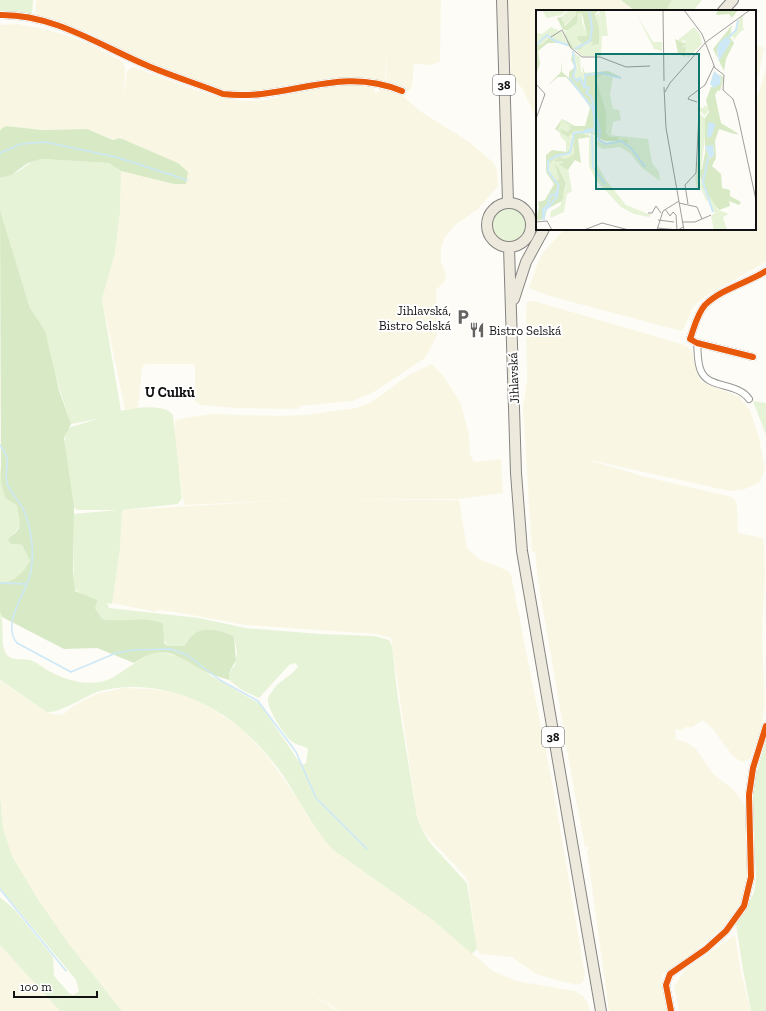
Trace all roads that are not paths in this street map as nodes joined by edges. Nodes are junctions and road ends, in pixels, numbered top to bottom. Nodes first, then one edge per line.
1 (502, 0) edge
2 (733, 0) edge
3 (724, 10) edge
4 (0, 15) edge
5 (402, 91) dead end
6 (508, 202) junction
7 (534, 219) edge
8 (543, 230) edge
9 (509, 247) junction
10 (766, 271) edge
11 (511, 319) junction
12 (697, 343) junction
13 (753, 357) dead end
14 (749, 399) dead end
15 (766, 726) edge
16 (601, 1011) edge
17 (671, 1011) edge

1 - 6 main road, 38
2 - 3 main road
4 - 5 street
6 - 7 main road
6 - 9 main road
7 - 9 main road
8 - 11 main road
9 - 11 main road, Jihlavská / 38
10 - 12 street
11 - 16 main road, Jihlavská / 38
12 - 13 street
12 - 14 street
15 - 17 street

